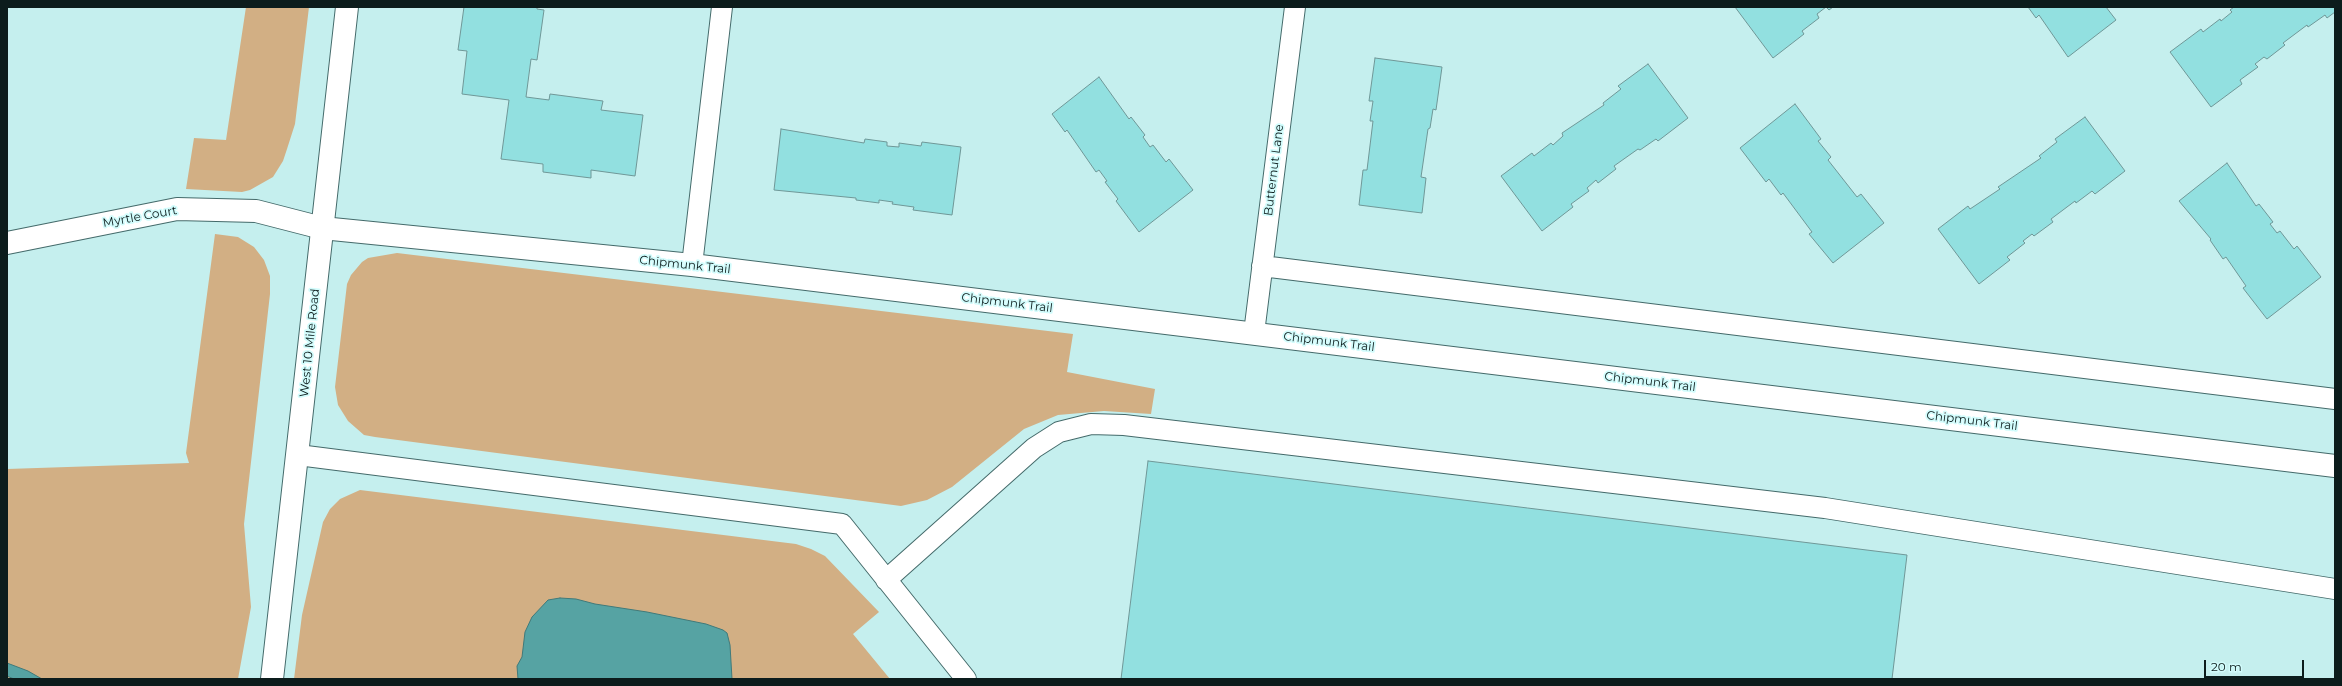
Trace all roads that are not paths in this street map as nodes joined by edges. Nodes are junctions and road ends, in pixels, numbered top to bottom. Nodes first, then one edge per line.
1 (347, 7) edge
2 (722, 7) edge
3 (1295, 7) edge
4 (322, 228) junction
5 (7, 243) edge
6 (692, 265) junction
7 (1262, 266) junction
8 (1254, 333) junction
9 (2335, 399) edge
10 (298, 455) junction
11 (2335, 466) edge
12 (886, 580) junction
13 (2335, 589) edge
14 (272, 679) edge
15 (966, 679) edge

1 - 4 street, West 10 Mile Road
2 - 6 lane
3 - 7 lane, Butternut Lane
4 - 5 street, Myrtle Court
4 - 6 street, Chipmunk Trail
4 - 10 street, West 10 Mile Road
6 - 8 street, Chipmunk Trail
7 - 8 lane, Butternut Lane
7 - 9 lane
8 - 11 street, Chipmunk Trail
10 - 12 lane
10 - 14 street, West 10 Mile Road
12 - 13 lane
12 - 15 lane

